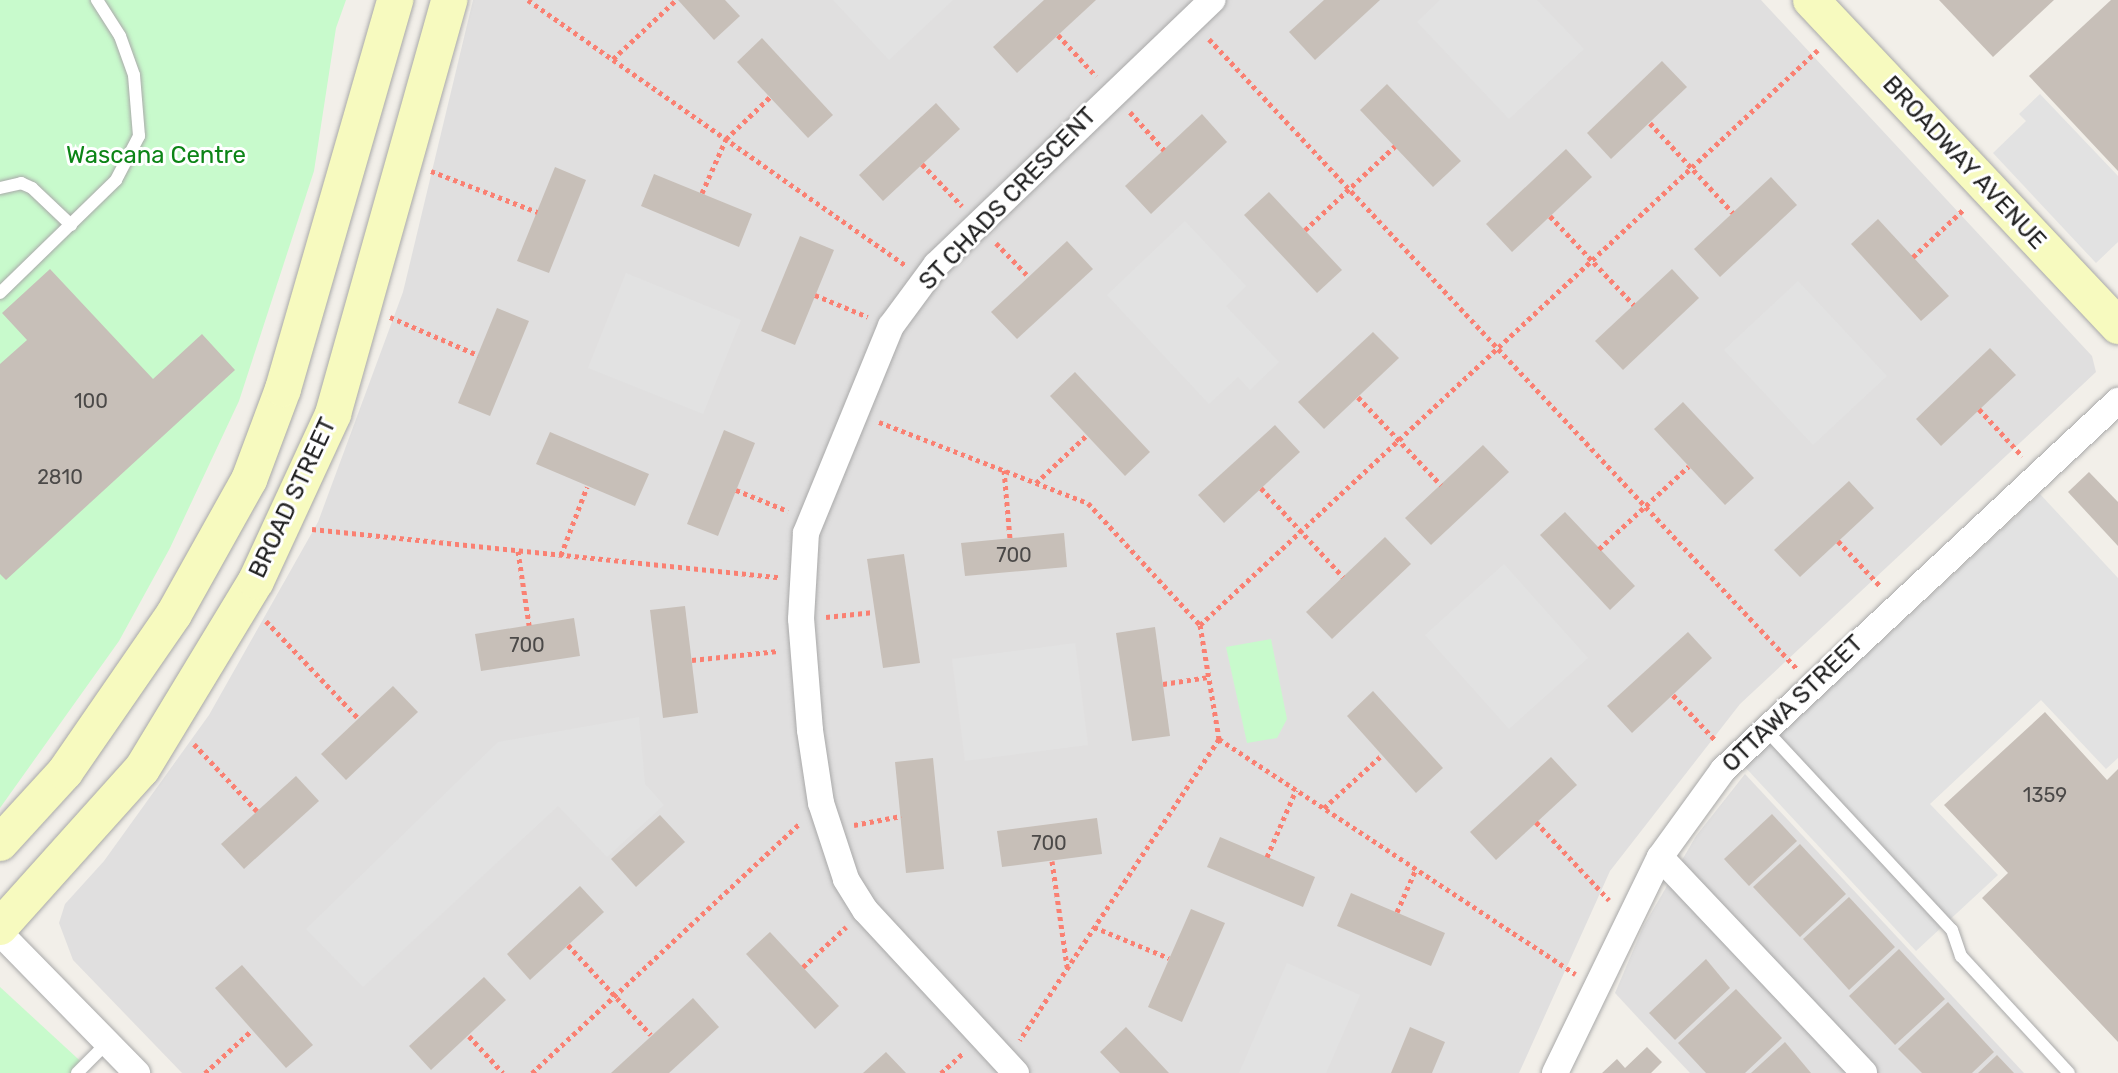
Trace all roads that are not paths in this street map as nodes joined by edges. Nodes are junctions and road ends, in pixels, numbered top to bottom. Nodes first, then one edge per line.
1 (97, 0) edge
2 (395, 0) edge
3 (449, 0) edge
4 (1212, 0) edge
5 (1811, 0) edge
6 (0, 188) edge
7 (71, 225) junction
8 (0, 293) edge
9 (2118, 326) edge
10 (2118, 401) edge
11 (1764, 727) junction
12 (0, 843) edge
13 (1660, 857) junction
14 (0, 930) edge
15 (107, 1043) junction
16 (1010, 1067) edge
17 (77, 1073) edge
18 (137, 1073) edge
19 (1555, 1073) edge
20 (1864, 1073) edge
21 (2069, 1073) edge

1 - 7 lane
2 - 12 main road, BROAD STREET
3 - 14 main road, BROAD STREET
4 - 16 street, ST CHADS CRESCENT
5 - 9 main road, BROADWAY AVENUE
6 - 7 lane
7 - 8 lane
10 - 11 street, OTTAWA STREET
11 - 13 street, OTTAWA STREET
11 - 21 lane
13 - 19 street, OTTAWA STREET
13 - 20 street
14 - 15 street
15 - 17 lane
15 - 18 street

